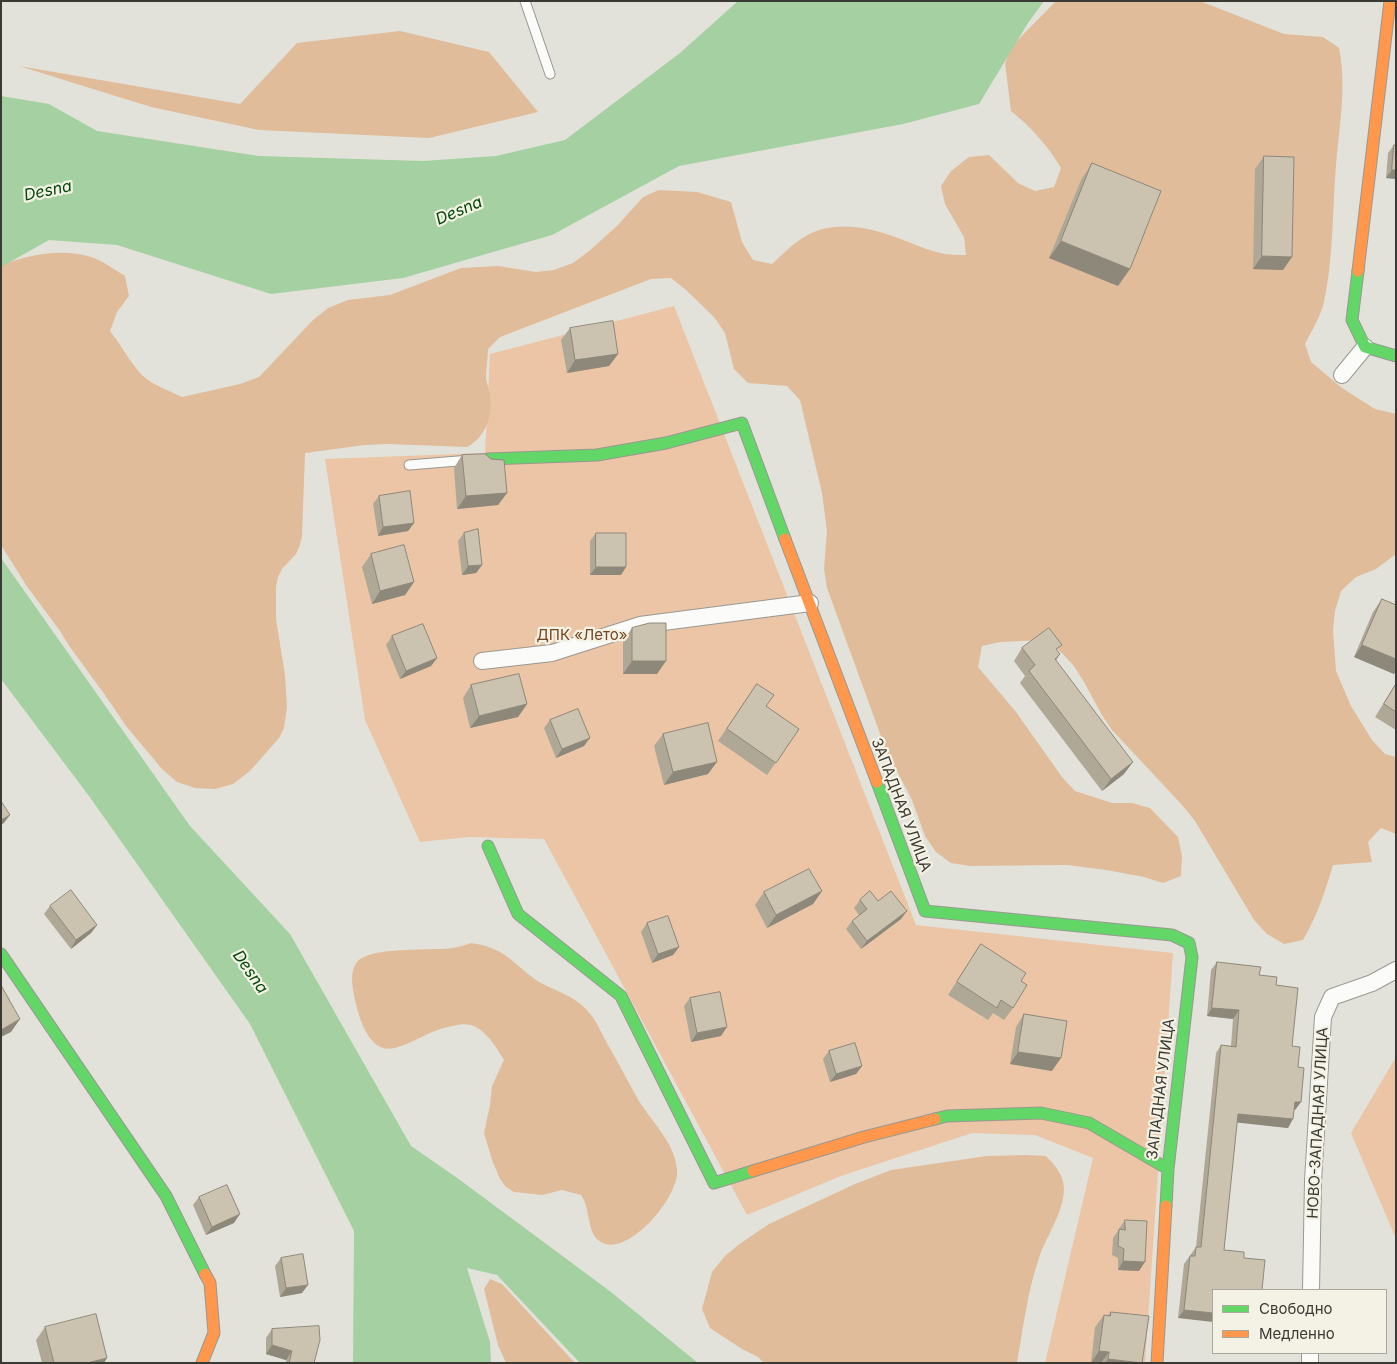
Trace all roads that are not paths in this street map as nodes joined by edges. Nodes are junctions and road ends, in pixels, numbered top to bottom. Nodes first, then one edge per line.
1 (525, 1) edge
2 (1390, 1) edge
3 (550, 74) dead end
4 (1365, 347) junction
5 (1396, 356) edge
6 (1342, 376) dead end
7 (488, 459) joint
8 (409, 465) dead end
9 (810, 603) junction
10 (482, 661) dead end
11 (488, 846) dead end
12 (1, 954) edge
13 (1396, 970) edge
14 (1168, 1169) junction
15 (1311, 1289) edge
16 (202, 1363) edge
17 (1157, 1363) edge

1 - 3 lane
2 - 4 street
4 - 5 street
4 - 6 street
7 - 8 lane
7 - 9 street, ЗАПАДНАЯ УЛИЦА
9 - 10 street
9 - 14 street, ЗАПАДНАЯ УЛИЦА
11 - 14 street, ЗАПАДНАЯ УЛИЦА
12 - 16 street
13 - 15 street, НОВО-ЗАПАДНАЯ УЛИЦА
14 - 17 street

